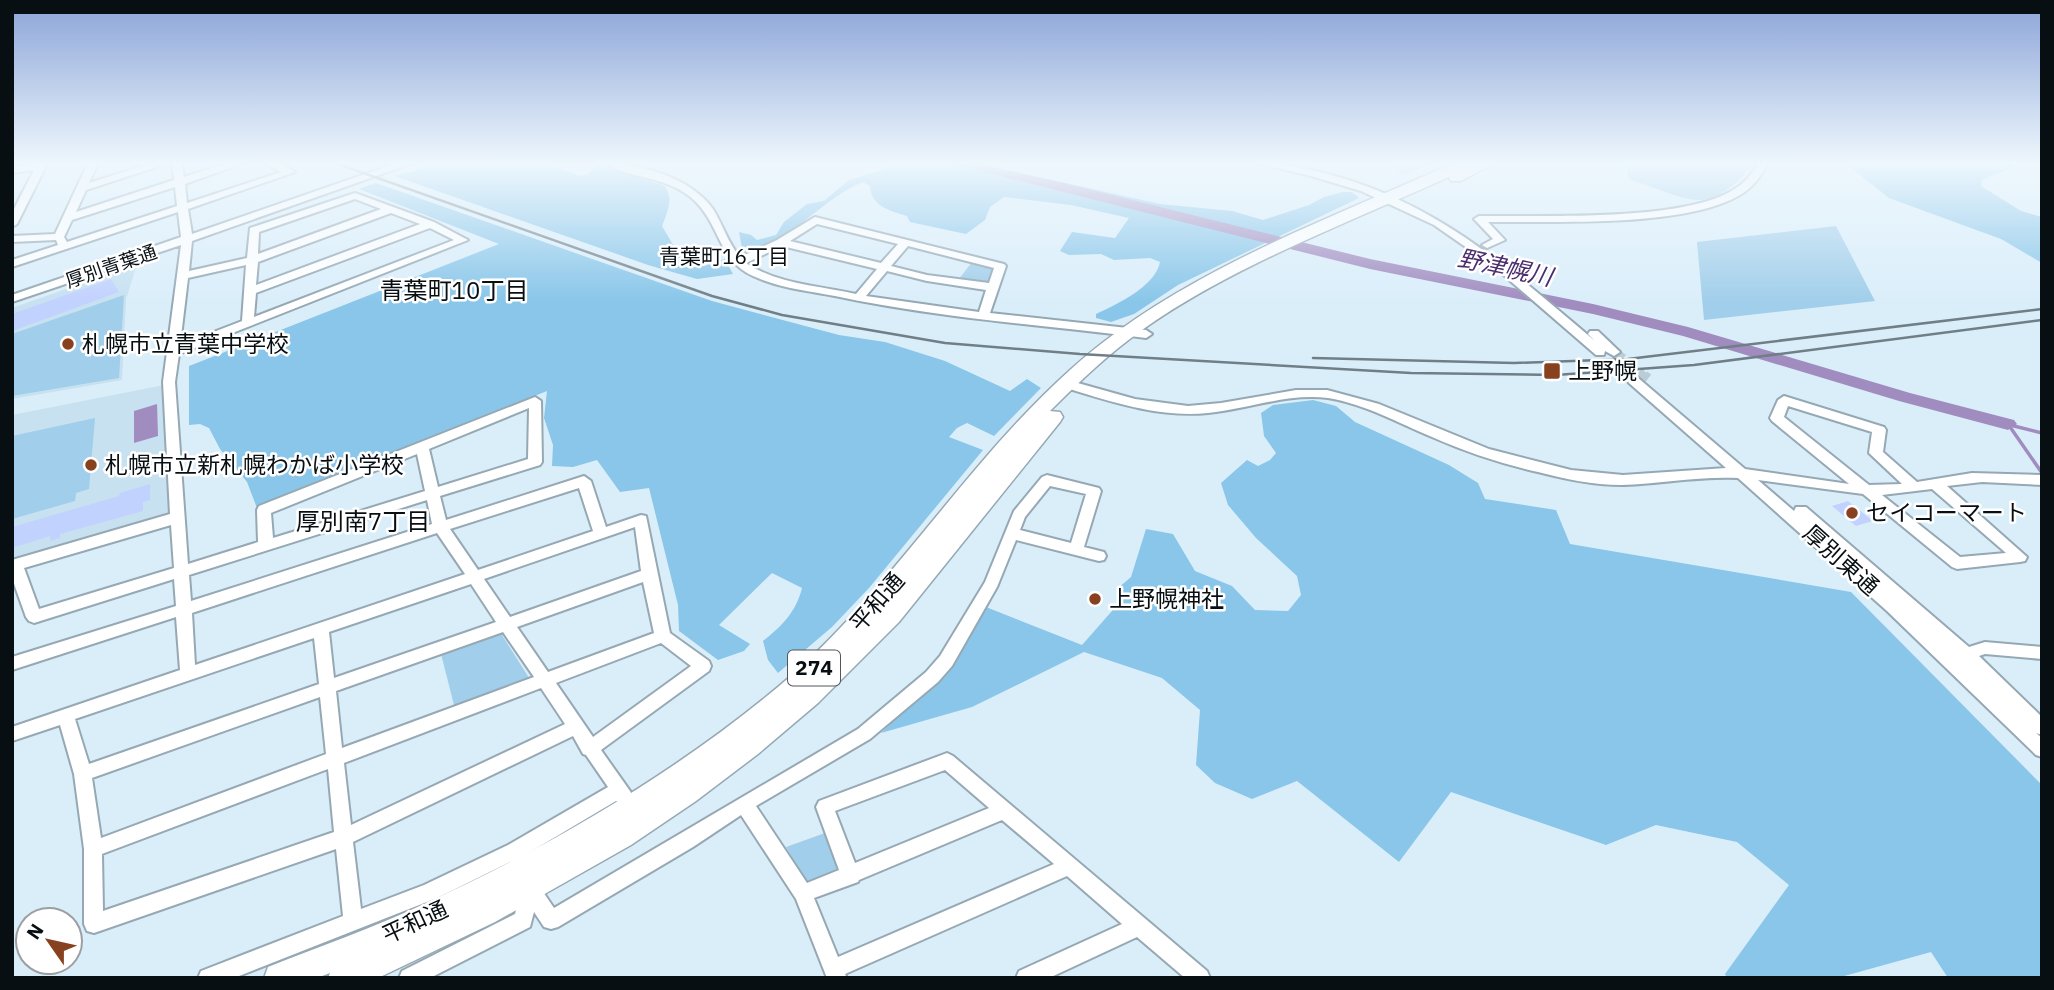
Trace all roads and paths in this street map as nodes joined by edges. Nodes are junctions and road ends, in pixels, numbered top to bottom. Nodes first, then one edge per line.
1 (73, 209) edge
2 (97, 209) edge
3 (178, 209) edge
4 (182, 209) edge
5 (275, 209) edge
6 (316, 209) edge
7 (392, 209) joint
8 (707, 209) edge
9 (1378, 209) edge
10 (1414, 209) edge
11 (1421, 209) edge
12 (1681, 209) edge
13 (69, 218) junction
14 (430, 224) junction
15 (12, 239) edge
16 (187, 240) junction
17 (62, 242) junction
18 (781, 242) junction
19 (904, 243) junction
20 (1487, 245) junction
21 (253, 260) junction
22 (739, 262) junction
23 (12, 264) edge
24 (881, 269) junction
25 (181, 275) junction
26 (993, 287) junction
27 (251, 291) junction
28 (858, 298) junction
29 (12, 299) edge
30 (983, 316) junction
31 (248, 323) junction
32 (1137, 332) junction
33 (1600, 352) tunnel mouth
34 (1614, 352) tunnel mouth
35 (172, 353) junction
36 (1640, 380) tunnel mouth
37 (1074, 386) junction
38 (422, 446) junction
39 (1750, 475) junction
40 (2042, 480) edge
41 (1935, 484) junction
42 (1914, 487) junction
43 (1865, 489) junction
44 (433, 494) junction
45 (179, 517) junction
46 (440, 526) junction
47 (601, 534) junction
48 (1014, 534) junction
49 (266, 547) junction
50 (1076, 549) junction
51 (1099, 556) dead end
52 (14, 565) edge
53 (182, 572) junction
54 (649, 574) junction
55 (475, 578) junction
56 (185, 611) junction
57 (506, 625) junction
58 (321, 630) junction
59 (663, 636) junction
60 (2042, 653) edge
61 (1966, 654) junction
62 (12, 664) edge
63 (188, 676) junction
64 (543, 681) junction
65 (328, 688) junction
66 (66, 716) junction
67 (575, 727) junction
68 (2042, 728) edge
69 (12, 734) edge
70 (589, 749) junction
71 (2042, 750) edge
72 (336, 760) junction
73 (83, 774) junction
74 (624, 798) junction
75 (744, 804) junction
76 (1005, 810) junction
77 (345, 837) junction
78 (93, 849) junction
79 (1070, 866) junction
80 (522, 870) junction
81 (851, 876) junction
82 (803, 894) junction
83 (353, 923) junction
84 (1139, 926) junction
85 (835, 974) edge
86 (208, 978) edge
87 (279, 978) edge
88 (343, 978) edge
89 (409, 978) edge
90 (1026, 978) edge
91 (1200, 978) edge

1 - 13 street
2 - 13 street
3 - 17 street
4 - 16 street
5 - 16 street, 厚別青葉通
6 - 21 street
7 - 14 street
7 - 21 street
8 - 22 street
9 - 32 highway, 平和通 / 274
10 - 33 street
11 - 20 street
12 - 20 street
13 - 17 street
14 - 27 street
14 - 31 street
15 - 17 street
16 - 25 street
16 - 29 street, 厚別青葉通
17 - 23 street
18 - 19 street
18 - 22 street
18 - 24 street
19 - 24 street
19 - 26 street
20 - 34 street
21 - 25 street
21 - 27 street
22 - 28 street
24 - 26 street
24 - 28 street
25 - 35 street
26 - 30 street
27 - 31 street
28 - 30 street
30 - 32 street
31 - 35 street
32 - 37 highway, 平和通 / 274
35 - 45 street
36 - 39 street, 厚別東通
37 - 39 street
37 - 74 highway, 平和通 / 274
37 - 80 highway, 平和通 / 274
38 - 44 street
38 - 44 street
38 - 49 street
39 - 43 street
39 - 61 street, 厚別東通
39 - 71 street, 厚別東通
40 - 41 street
41 - 42 street
41 - 43 street
42 - 43 street
42 - 43 street
44 - 46 street
44 - 49 street
45 - 52 street
45 - 53 street
46 - 47 street
46 - 55 street
46 - 56 street
47 - 54 street
47 - 55 street
48 - 50 street
48 - 50 street
48 - 75 street
49 - 53 street
50 - 51 street
52 - 53 street
53 - 56 street
54 - 57 street
54 - 59 street
55 - 57 street
55 - 58 street
56 - 62 street
56 - 63 street
57 - 64 street
57 - 65 street
58 - 63 street
58 - 65 street
59 - 64 street
59 - 70 street
60 - 61 street
61 - 68 street, 厚別東通
63 - 66 street
64 - 67 street
64 - 72 street
65 - 72 street
65 - 73 street
66 - 69 street
66 - 73 street
67 - 70 street
67 - 77 street
70 - 74 street
72 - 77 street
72 - 78 street
73 - 78 street
74 - 80 highway, 平和通 / 274
75 - 80 street
75 - 82 street
76 - 79 street
76 - 81 street
76 - 81 street
77 - 78 street
77 - 83 street
79 - 84 street
79 - 85 street
80 - 83 street
80 - 87 highway, 平和通 / 274
80 - 88 highway, 平和通 / 274
80 - 89 street
81 - 82 street
82 - 85 street
83 - 86 street
84 - 90 street
84 - 91 street

